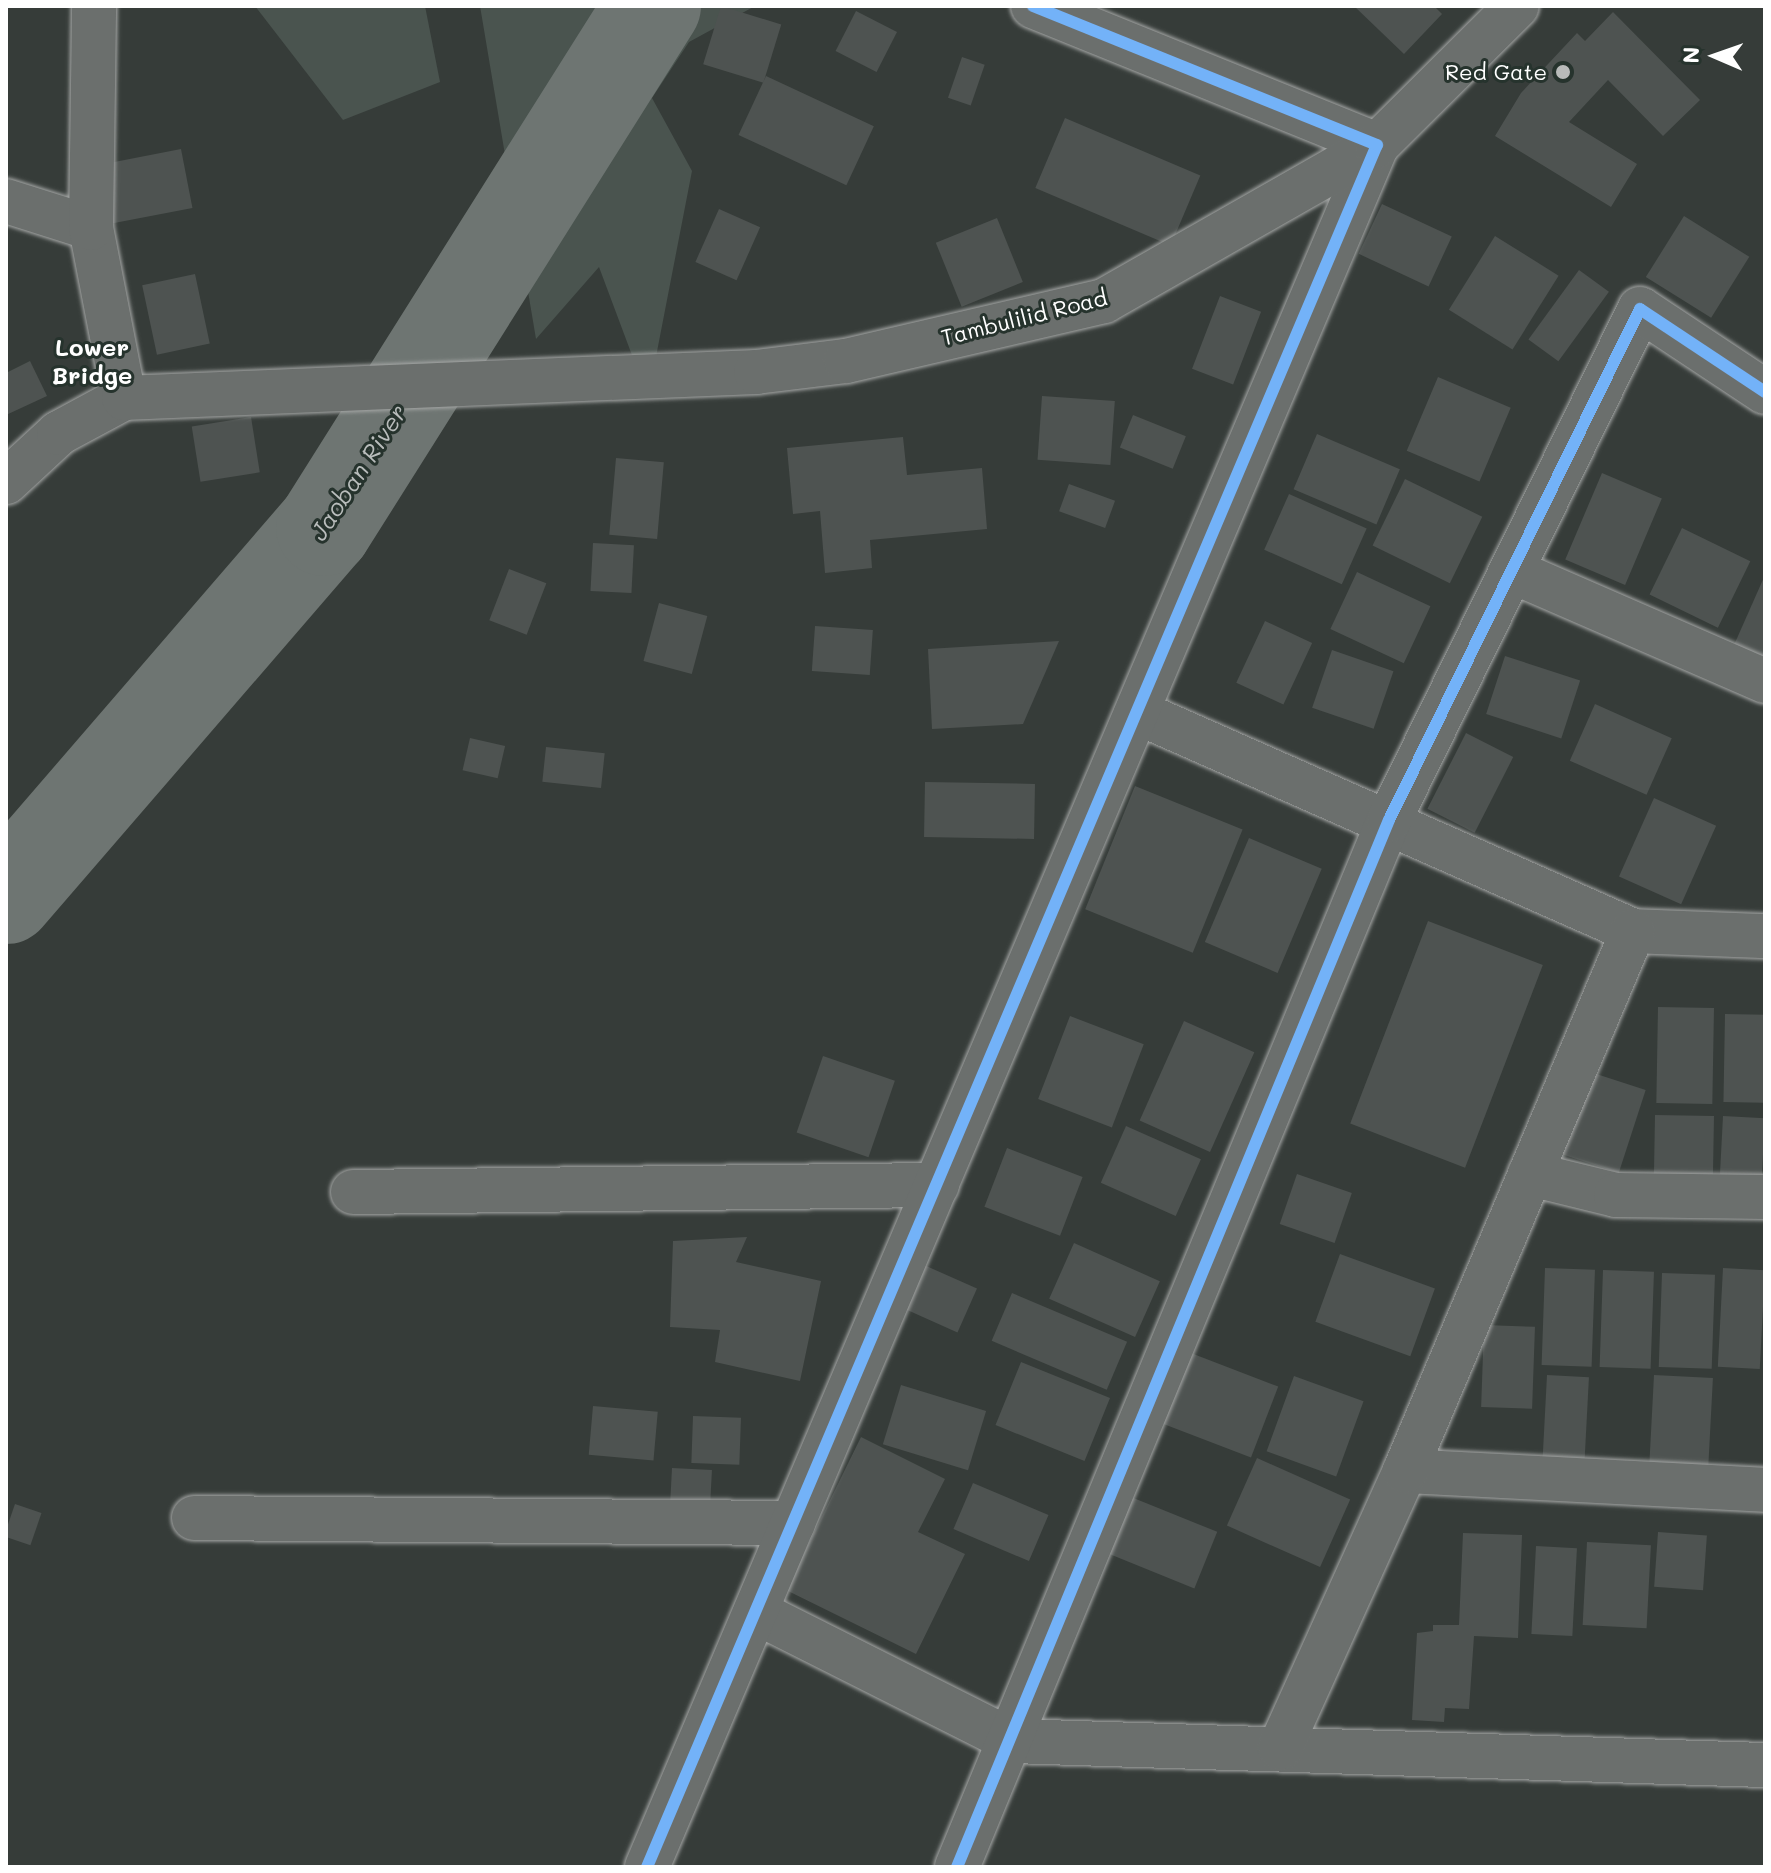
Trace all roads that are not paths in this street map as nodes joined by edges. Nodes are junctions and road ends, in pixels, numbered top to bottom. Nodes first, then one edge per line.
1 (94, 6) edge
2 (1033, 6) edge
3 (1517, 6) edge
4 (1377, 145) junction
5 (6, 201) edge
6 (91, 228) junction
7 (1765, 392) edge
8 (124, 398) junction
9 (6, 482) edge
10 (1512, 571) junction
11 (1765, 681) edge
12 (1137, 712) junction
13 (1389, 820) junction
14 (1633, 931) junction
15 (1765, 936) edge
16 (1530, 1174) junction
17 (937, 1185) junction
18 (353, 1192) dead end
19 (1765, 1197) edge
20 (1405, 1471) junction
21 (1765, 1490) edge
22 (194, 1518) dead end
23 (793, 1523) junction
24 (756, 1612) junction
25 (1013, 1741) junction
26 (1280, 1748) junction
27 (1765, 1765) edge
28 (647, 1867) edge
29 (957, 1867) edge

1 - 6 street
2 - 4 street
3 - 4 street, Tambulilid Road
4 - 8 street, Tambulilid Road
4 - 12 street
5 - 6 street
6 - 8 street
7 - 10 street
8 - 9 street
10 - 11 street
10 - 13 street
12 - 13 street
12 - 17 street
13 - 14 street
13 - 25 street
14 - 15 street
14 - 16 street
16 - 19 street
16 - 20 street
17 - 18 street
17 - 23 street
20 - 21 street
20 - 26 street
22 - 23 street
23 - 24 street
24 - 25 street
24 - 28 street
25 - 26 street
25 - 29 street
26 - 27 street

